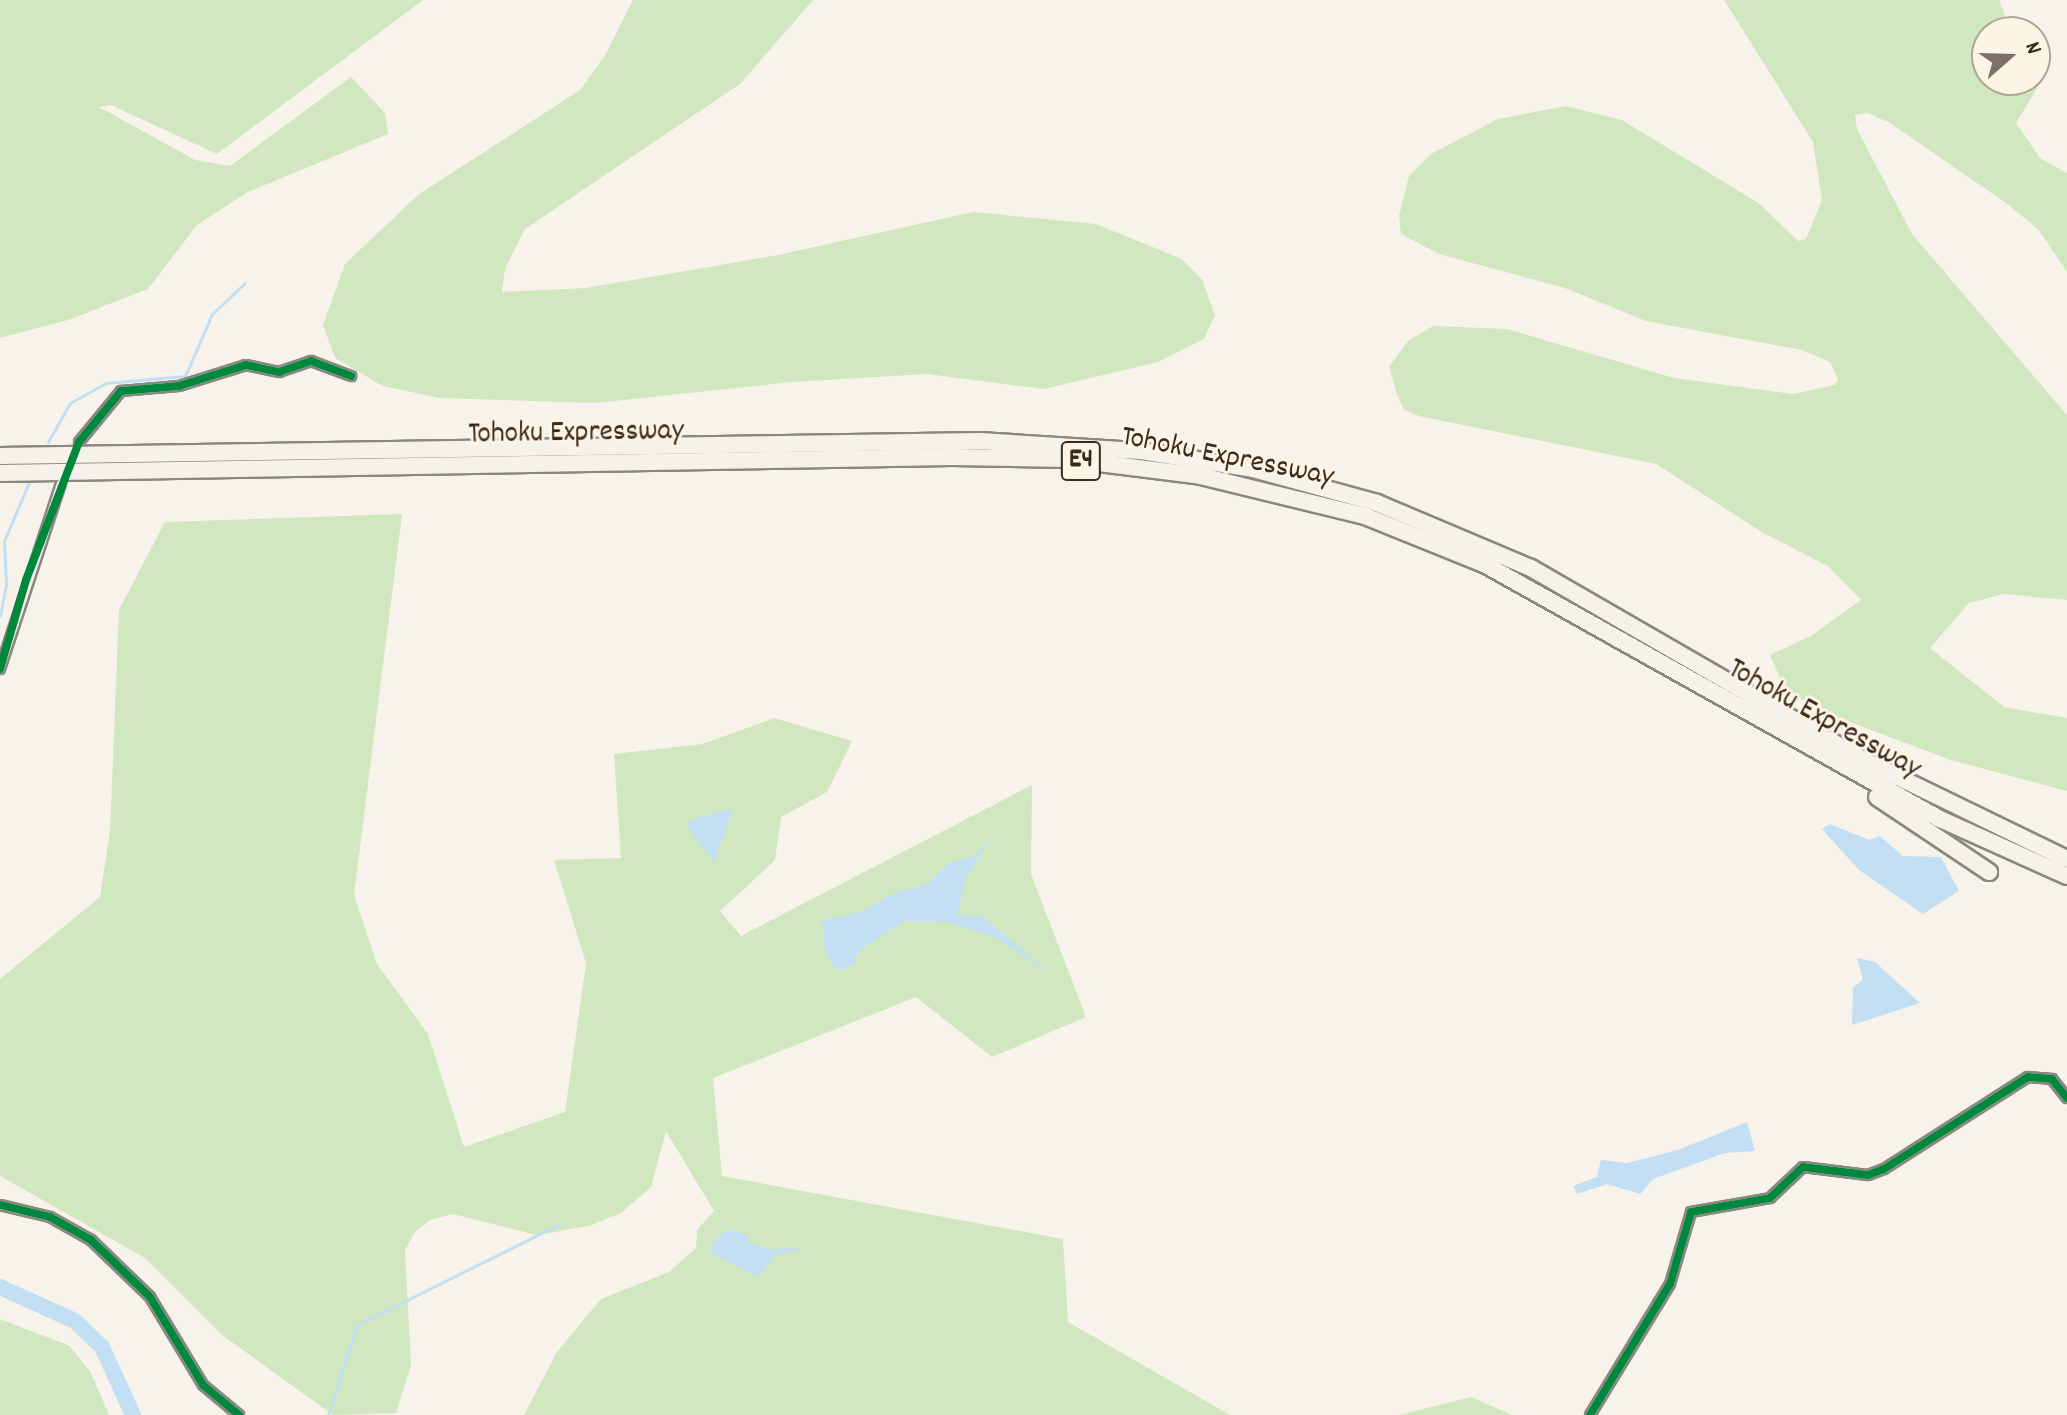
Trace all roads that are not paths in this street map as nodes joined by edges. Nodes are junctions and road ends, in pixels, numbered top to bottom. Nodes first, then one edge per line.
1 (351, 376) dead end
2 (79, 442) dead end
3 (0, 456) edge
4 (0, 473) edge
5 (61, 484) dead end
6 (0, 669) edge
7 (1729, 702) junction
8 (2067, 859) edge
9 (1989, 872) dead end
10 (2067, 876) edge
11 (2067, 1098) edge
12 (0, 1205) edge
13 (239, 1415) edge
14 (1590, 1415) edge

1 - 2 street
3 - 8 highway, Tohoku Expressway / E4
4 - 7 highway, Tohoku Expressway / E4
5 - 6 street
7 - 9 highway
7 - 10 highway, Tohoku Expressway / E4
11 - 14 street
12 - 13 street

